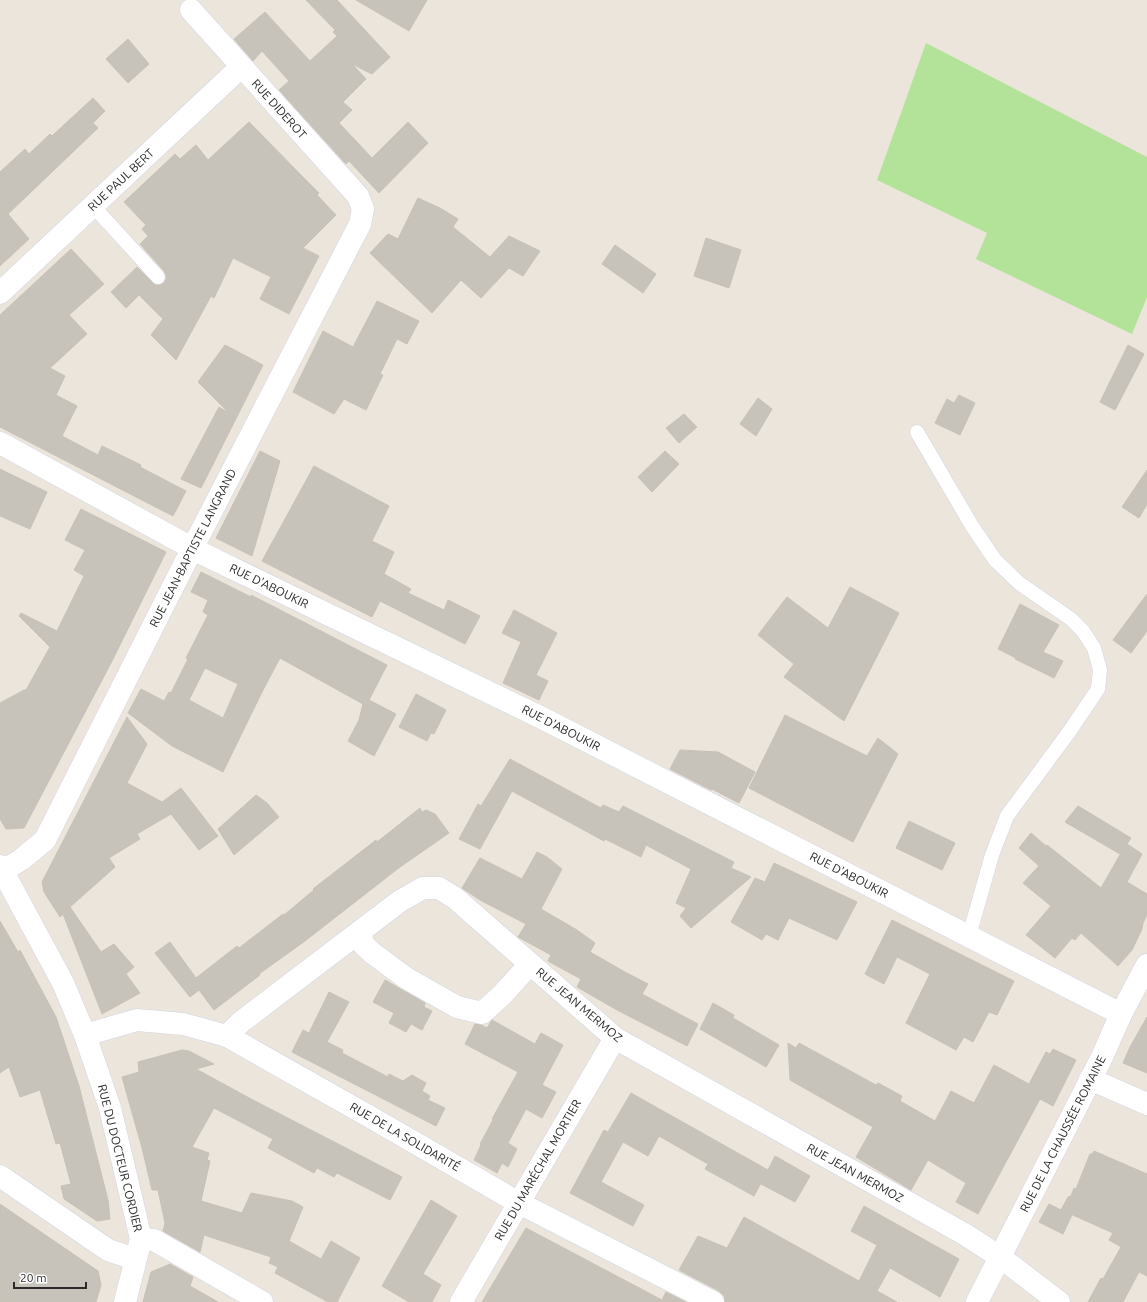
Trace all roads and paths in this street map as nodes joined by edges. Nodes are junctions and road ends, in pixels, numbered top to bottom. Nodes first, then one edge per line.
1 (191, 10) dead end
2 (241, 67) junction
3 (93, 206) junction
4 (363, 209) joint
5 (158, 277) dead end
6 (0, 293) edge
7 (917, 432) dead end
8 (0, 443) edge
9 (192, 549) junction
10 (1, 869) edge
11 (360, 933) junction
12 (969, 936) junction
13 (530, 964) junction
14 (1147, 965) edge
15 (1121, 1014) junction
16 (85, 1035) junction
17 (227, 1036) junction
18 (615, 1038) junction
19 (1090, 1079) junction
20 (1147, 1104) edge
21 (0, 1176) edge
22 (519, 1203) junction
23 (141, 1238) junction
24 (1000, 1257) junction
25 (135, 1259) junction
26 (125, 1302) edge
27 (262, 1302) edge
28 (461, 1302) edge
29 (713, 1302) edge
30 (977, 1302) edge
31 (1058, 1302) edge

1 - 2 street, RUE DIDEROT
2 - 3 street, RUE PAUL BERT
2 - 4 street, RUE DIDEROT
3 - 5 lane
3 - 6 street, RUE PAUL BERT
4 - 9 street, RUE JEAN-BAPTISTE LANGRAND
7 - 12 lane
8 - 9 street, RUE D'ABOUKIR
9 - 10 street, RUE JEAN-BAPTISTE LANGRAND
9 - 12 street, RUE D'ABOUKIR
10 - 16 street, RUE DU DOCTEUR CORDIER
11 - 13 street, RUE JEAN MERMOZ
11 - 13 street
11 - 17 street, RUE JEAN MERMOZ
12 - 15 street, RUE D'ABOUKIR
13 - 18 street, RUE JEAN MERMOZ
14 - 15 street, RUE DE LA CHAUSSÉE ROMAINE
15 - 19 street, RUE DE LA CHAUSSÉE ROMAINE
16 - 17 street, RUE DE LA SOLIDARITÉ
16 - 23 street, RUE DU DOCTEUR CORDIER
17 - 22 street, RUE DE LA SOLIDARITÉ
18 - 22 street, RUE DU MARÉCHAL MORTIER
18 - 24 street, RUE JEAN MERMOZ
19 - 20 street
19 - 24 street, RUE DE LA CHAUSSÉE ROMAINE
21 - 25 street
22 - 28 street, RUE DU MARÉCHAL MORTIER
22 - 29 street, RUE DE LA SOLIDARITÉ
23 - 25 street, RUE DU DOCTEUR CORDIER
23 - 27 street
24 - 30 street, RUE DE LA CHAUSSÉE ROMAINE
24 - 31 street, RUE JEAN MERMOZ
25 - 26 street, RUE DU DOCTEUR CORDIER

